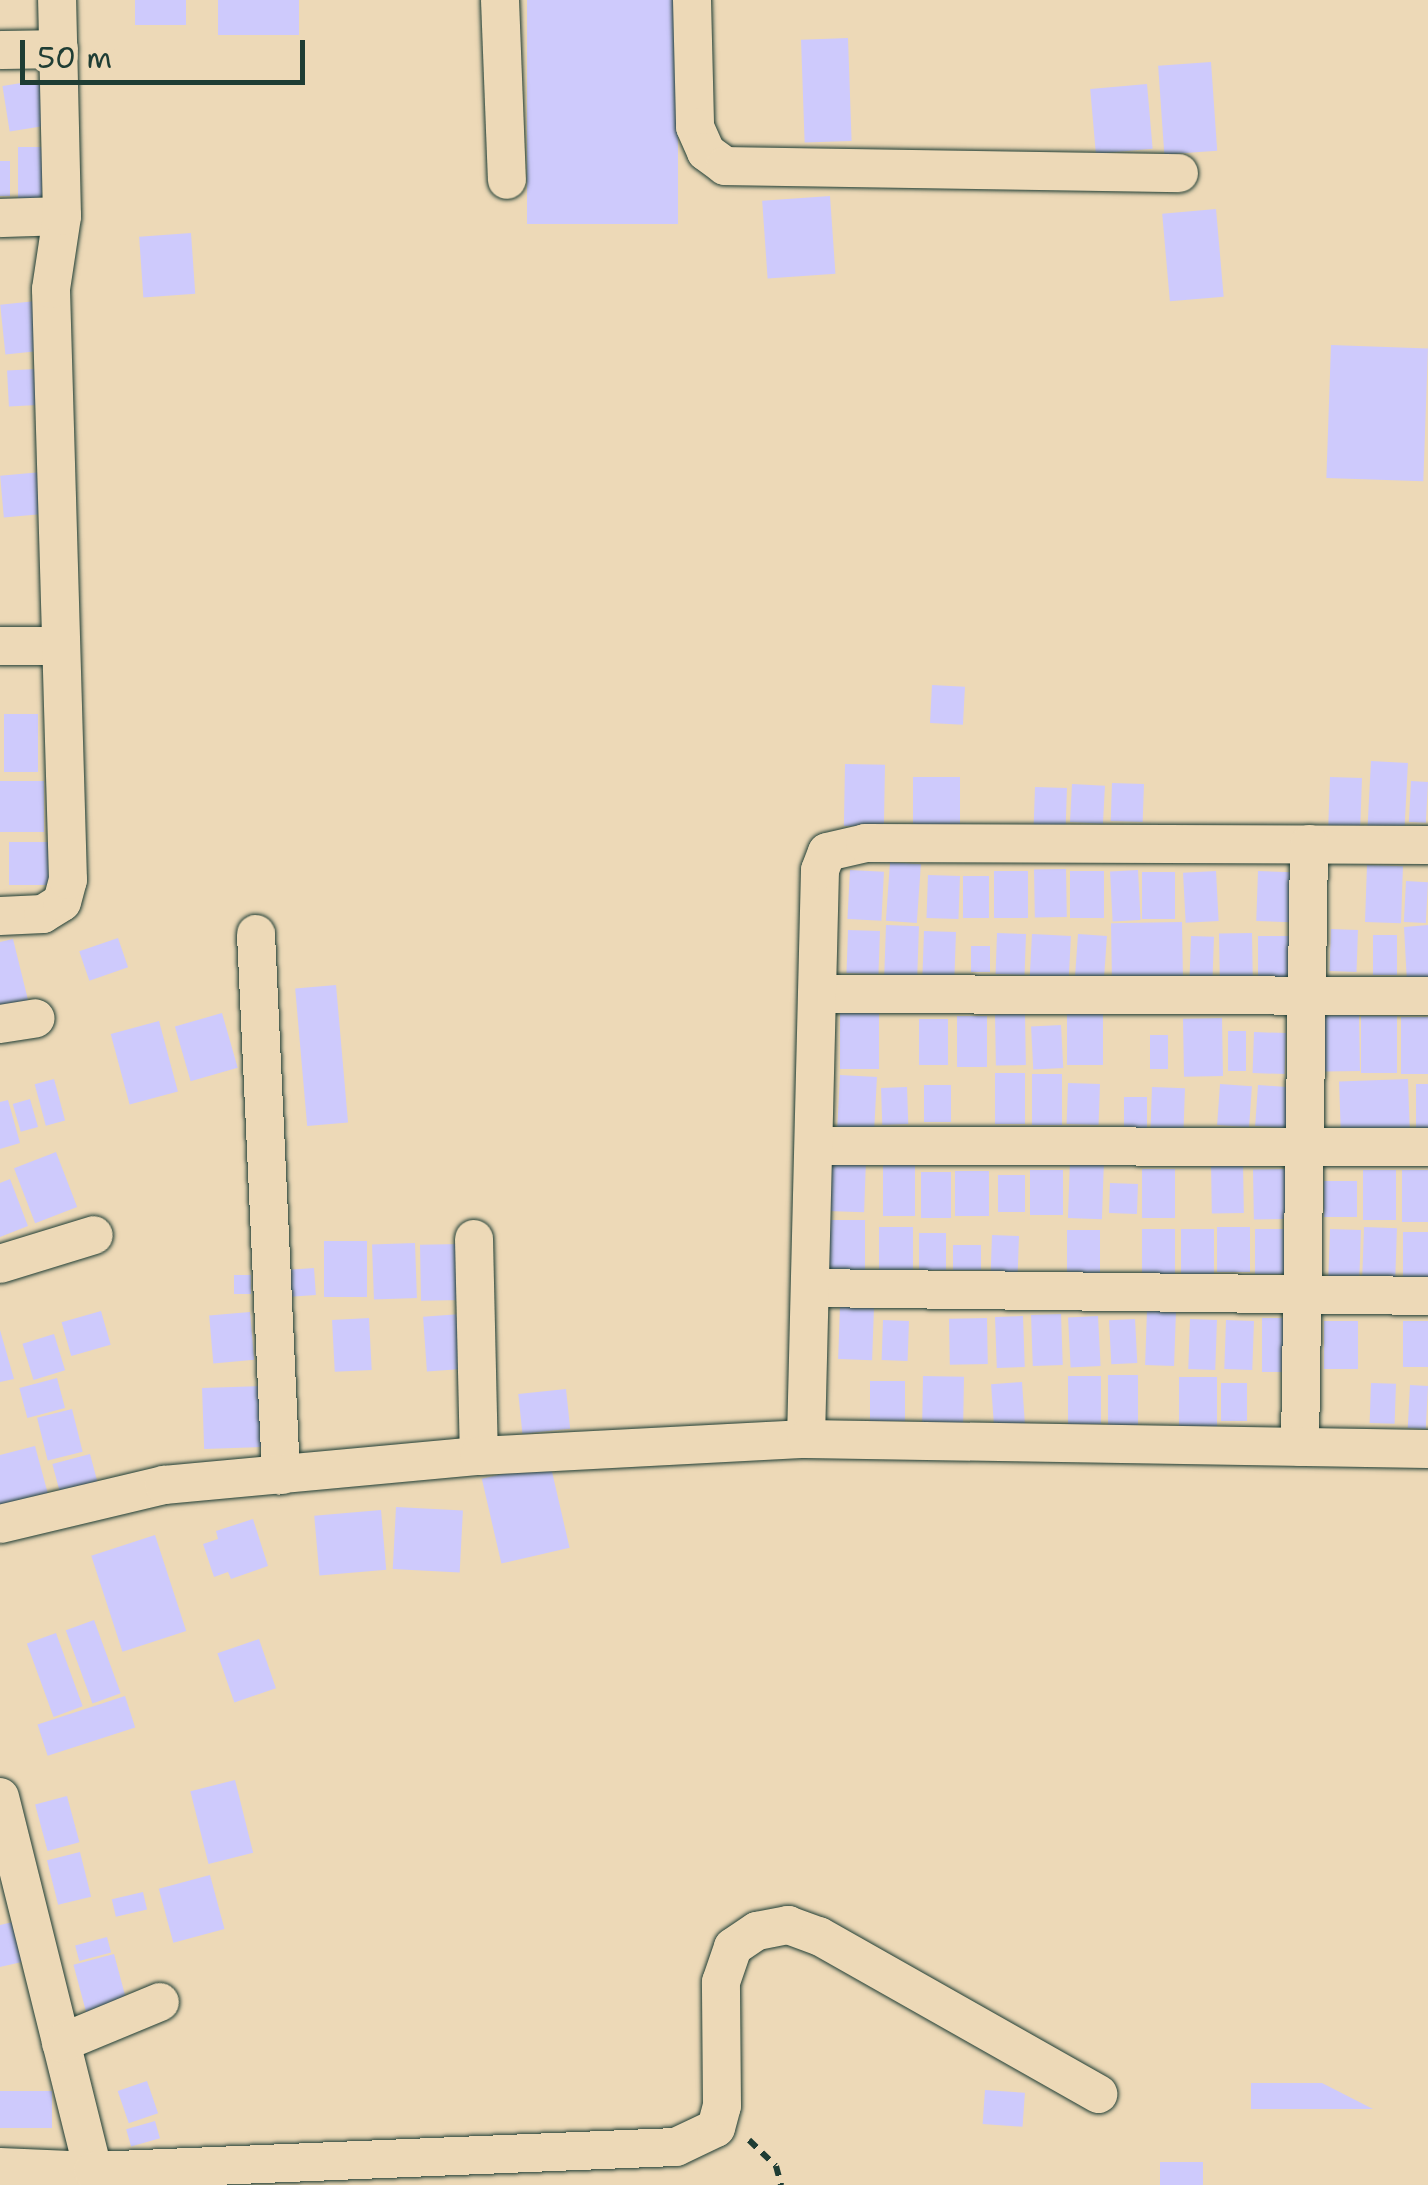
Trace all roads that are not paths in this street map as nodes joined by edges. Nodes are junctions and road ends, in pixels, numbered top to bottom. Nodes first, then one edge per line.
1 (57, 0) edge
2 (500, 0) edge
3 (692, 0) edge
4 (59, 49) junction
5 (0, 50) edge
6 (1179, 173) dead end
7 (506, 180) dead end
8 (62, 216) junction
9 (0, 218) edge
10 (0, 646) edge
11 (58, 646) junction
12 (1309, 844) junction
13 (1428, 845) edge
14 (0, 916) edge
15 (256, 934) dead end
16 (820, 994) junction
17 (1308, 994) junction
18 (1428, 996) edge
19 (814, 1146) junction
20 (1309, 1146) junction
21 (1428, 1148) edge
22 (94, 1235) dead end
23 (474, 1239) dead end
24 (0, 1264) edge
25 (810, 1288) junction
26 (1302, 1294) junction
27 (1428, 1296) edge
28 (806, 1439) junction
29 (1300, 1447) junction
30 (1428, 1449) edge
31 (479, 1456) junction
32 (281, 1476) junction
33 (0, 1524) edge
34 (0, 1796) edge
35 (160, 2002) dead end
36 (61, 2043) junction
37 (1098, 2094) dead end
38 (0, 2166) edge
39 (93, 2171) junction

1 - 4 street
2 - 7 street
3 - 6 street
4 - 5 street
4 - 8 street
8 - 9 street
8 - 11 street
10 - 11 street
11 - 14 street
12 - 13 street
12 - 16 street
12 - 17 street
15 - 32 street
16 - 17 street
16 - 19 street
17 - 18 street
17 - 20 street
19 - 20 street
19 - 25 street
20 - 21 street
20 - 26 street
22 - 24 street
23 - 31 street
25 - 26 street
25 - 28 street
26 - 27 street
26 - 29 street
28 - 29 street
28 - 31 street
29 - 30 street
31 - 32 street
32 - 33 street
34 - 36 street
35 - 36 street
36 - 39 street
37 - 39 street
38 - 39 street

